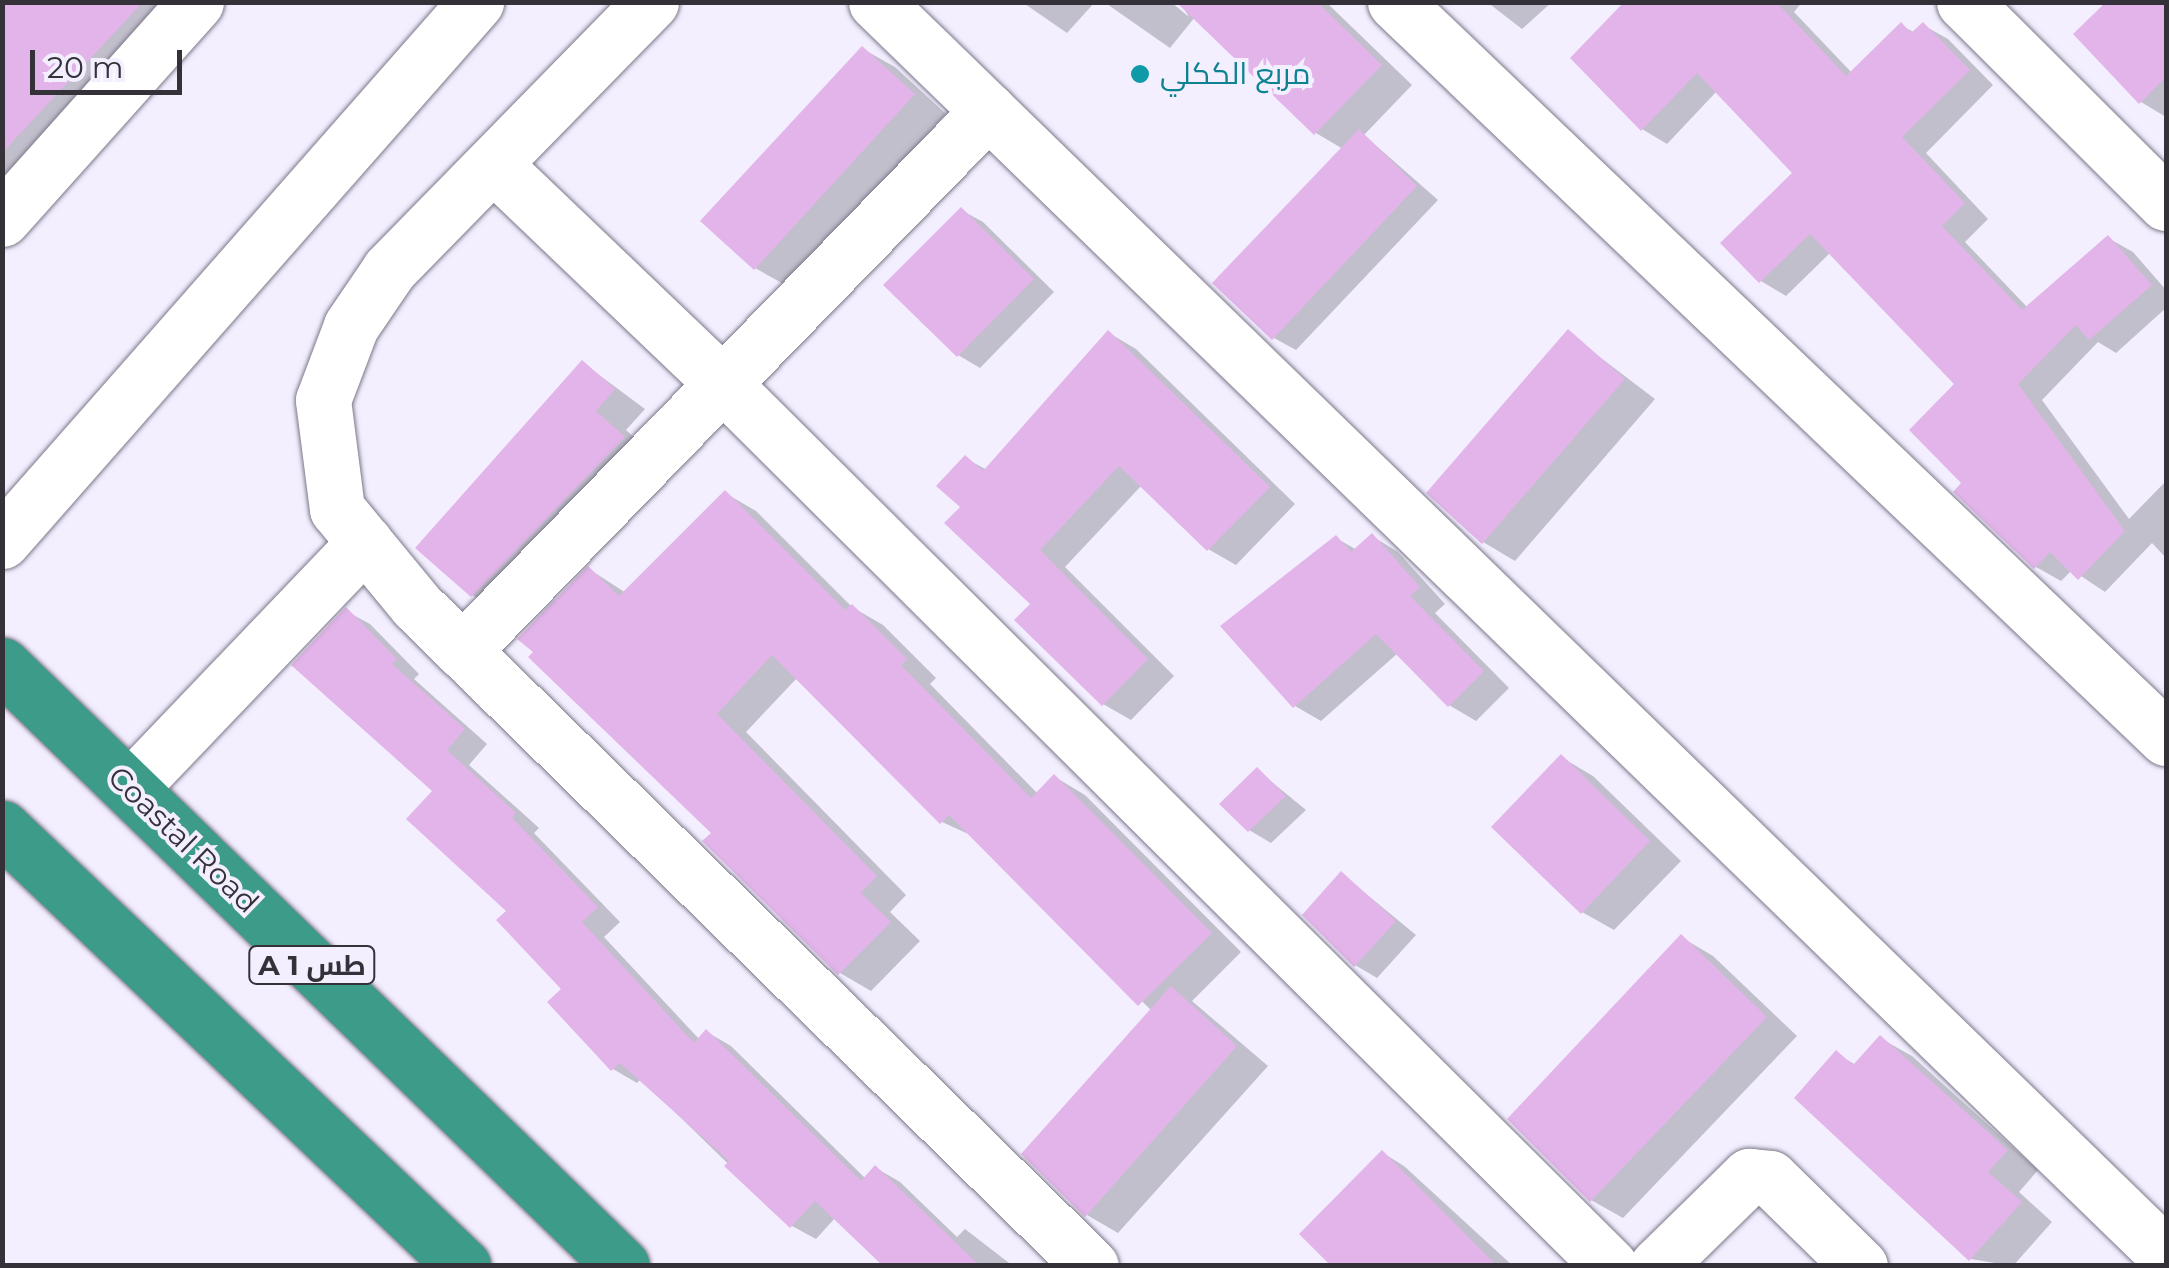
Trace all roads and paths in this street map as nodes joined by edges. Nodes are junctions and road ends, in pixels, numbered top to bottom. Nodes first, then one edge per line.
1 (196, 2) edge
2 (476, 2) edge
3 (651, 2) edge
4 (876, 2) edge
5 (1395, 2) edge
6 (1964, 2) edge
7 (988, 111) junction
8 (494, 166) junction
9 (2166, 203) edge
10 (2, 219) edge
11 (725, 386) junction
12 (2, 541) edge
13 (365, 542) junction
14 (462, 650) junction
15 (2, 664) edge
16 (2166, 738) edge
17 (130, 788) junction
18 (2, 828) edge
19 (2161, 1240) edge
20 (462, 1266) edge
21 (622, 1266) edge
22 (1090, 1266) edge
23 (1610, 1266) edge
24 (1657, 1266) edge
25 (1860, 1266) edge

1 - 10 street
2 - 12 street
3 - 8 street
4 - 7 street
5 - 16 street
6 - 9 street
7 - 11 street
7 - 19 street
8 - 11 street
8 - 13 street
11 - 14 street
11 - 23 street
13 - 14 street
13 - 17 street
14 - 22 street
15 - 17 highway, Coastal Road / A 1 طس
17 - 21 highway, Coastal Road / A 1 طس
18 - 20 highway
24 - 25 street

